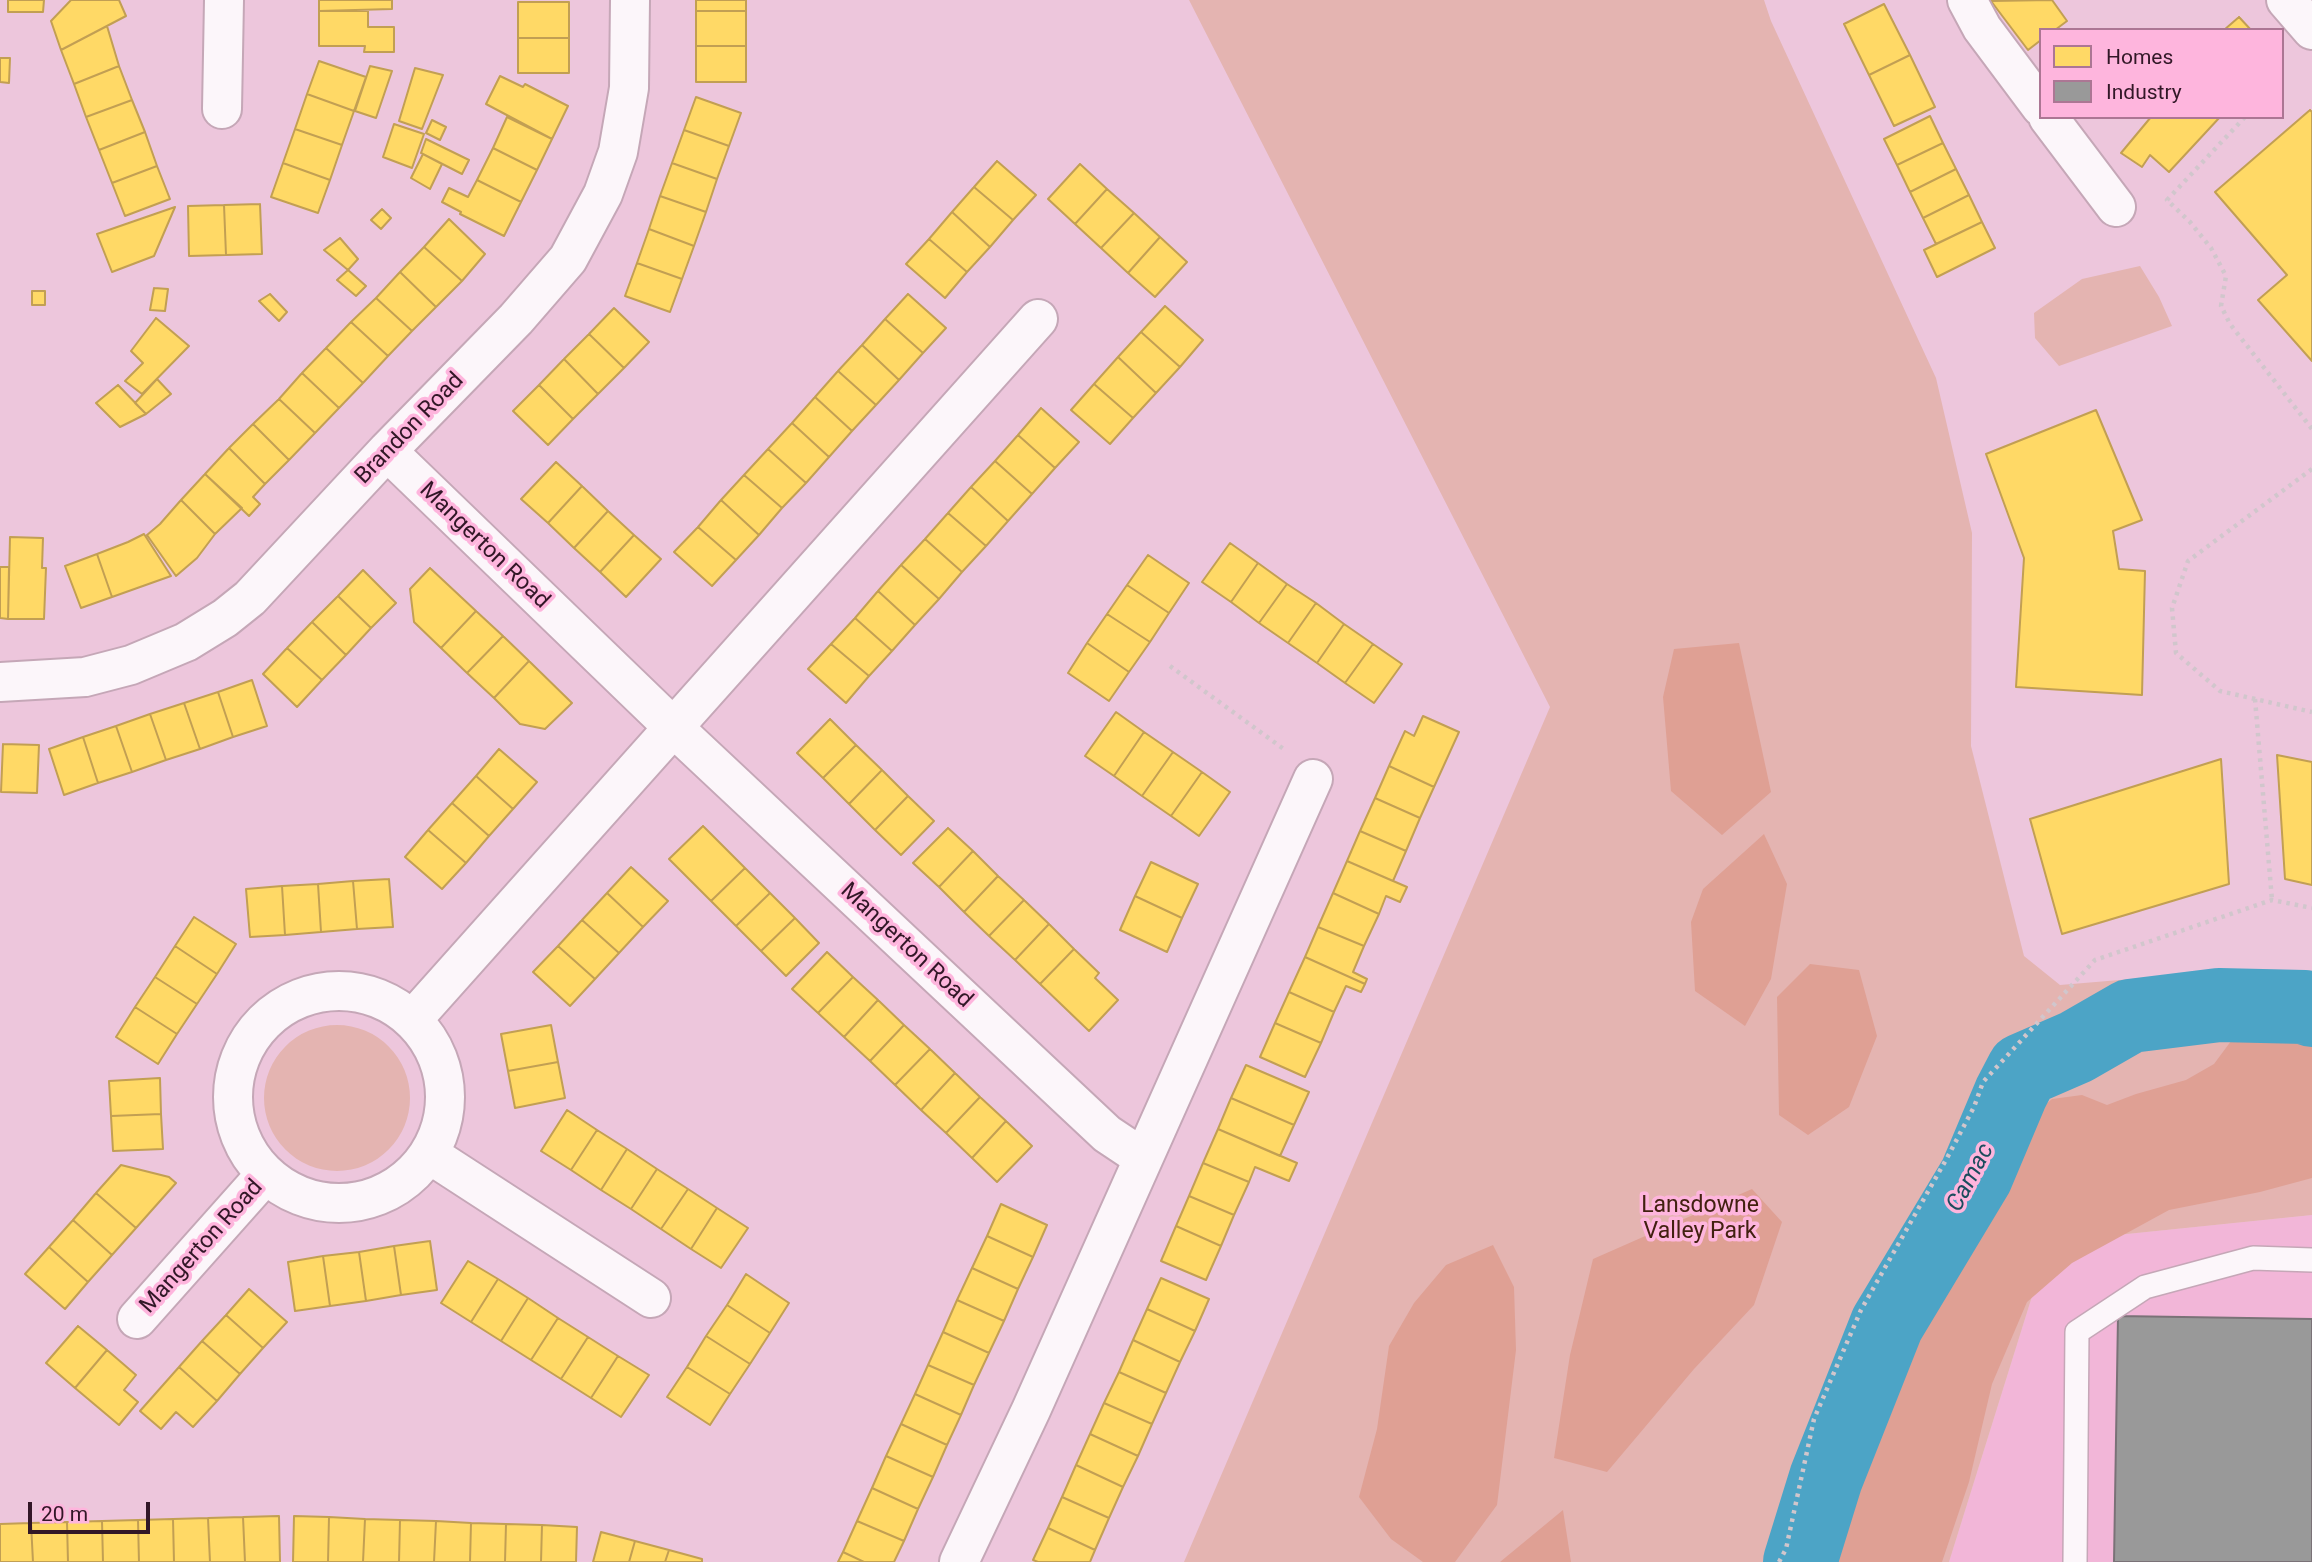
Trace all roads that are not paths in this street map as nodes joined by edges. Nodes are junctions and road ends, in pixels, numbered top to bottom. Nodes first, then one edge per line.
1 (224, 0) edge
2 (630, 0) edge
3 (1967, 0) edge
4 (2286, 0) edge
5 (2312, 30) edge
6 (2039, 104) edge
7 (222, 109) dead end
8 (2050, 119) edge
9 (2116, 207) dead end
10 (1038, 319) dead end
11 (387, 451) junction
12 (0, 682) edge
13 (674, 728) junction
14 (1313, 779) road end
15 (412, 1019) junction
16 (429, 1154) junction
17 (1143, 1157) junction
18 (266, 1174) junction
19 (2312, 1260) edge
20 (651, 1298) dead end
21 (137, 1319) dead end
22 (959, 1562) edge
23 (2075, 1562) edge

1 - 7 street
2 - 11 street, Brandon Road
3 - 6 street
4 - 5 street
8 - 9 street
10 - 13 street
11 - 12 street, Brandon Road
11 - 13 street, Mangerton Road
13 - 15 street
13 - 17 street, Mangerton Road
14 - 17 street
15 - 16 street, Mangerton Road
15 - 18 street, Mangerton Road
16 - 18 street, Mangerton Road
16 - 20 street
17 - 22 street
18 - 21 street, Mangerton Road
19 - 23 lane

